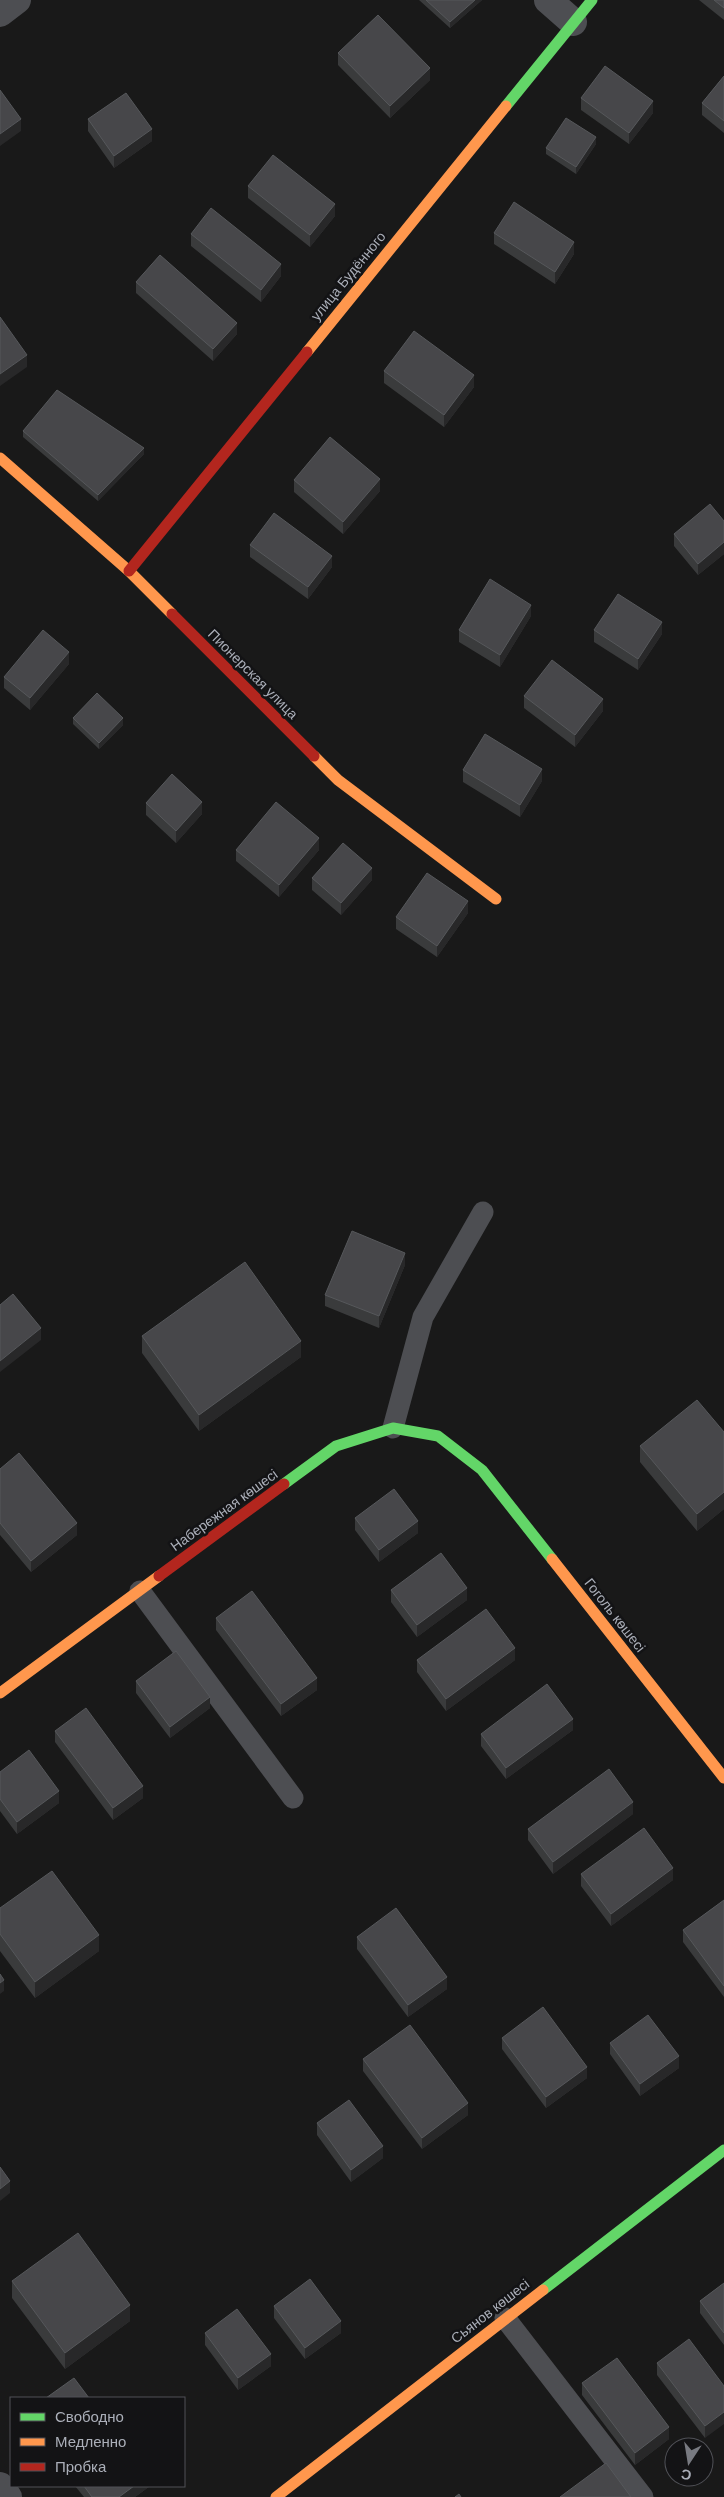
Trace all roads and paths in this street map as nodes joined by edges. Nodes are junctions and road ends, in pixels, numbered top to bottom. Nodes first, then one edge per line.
1 (17, 0) edge
2 (548, 0) edge
3 (592, 0) edge
4 (0, 13) edge
5 (573, 22) junction
6 (0, 458) edge
7 (129, 571) junction
8 (496, 899) dead end
9 (484, 1212) dead end
10 (393, 1428) junction
11 (482, 1470) joint
12 (140, 1590) junction
13 (0, 1693) edge
14 (724, 1778) edge
15 (293, 1798) dead end
16 (724, 2150) edge
17 (505, 2318) junction
18 (0, 2486) edge
19 (8, 2497) edge
20 (276, 2497) edge
21 (643, 2497) edge

1 - 4 street
2 - 5 street
3 - 5 street, улица Будённого
5 - 7 street, улица Будённого
6 - 7 street, Пионерская улица
7 - 8 street, Пионерская улица
9 - 10 lane
10 - 11 street, Набережная көшесі
10 - 12 street, Набережная көшесі
11 - 14 street, Гоголь көшесі
12 - 13 street, Набережная көшесі
12 - 15 lane
16 - 17 street, Сьянов көшесі
17 - 20 street, Сьянов көшесі
17 - 21 lane
18 - 19 street

